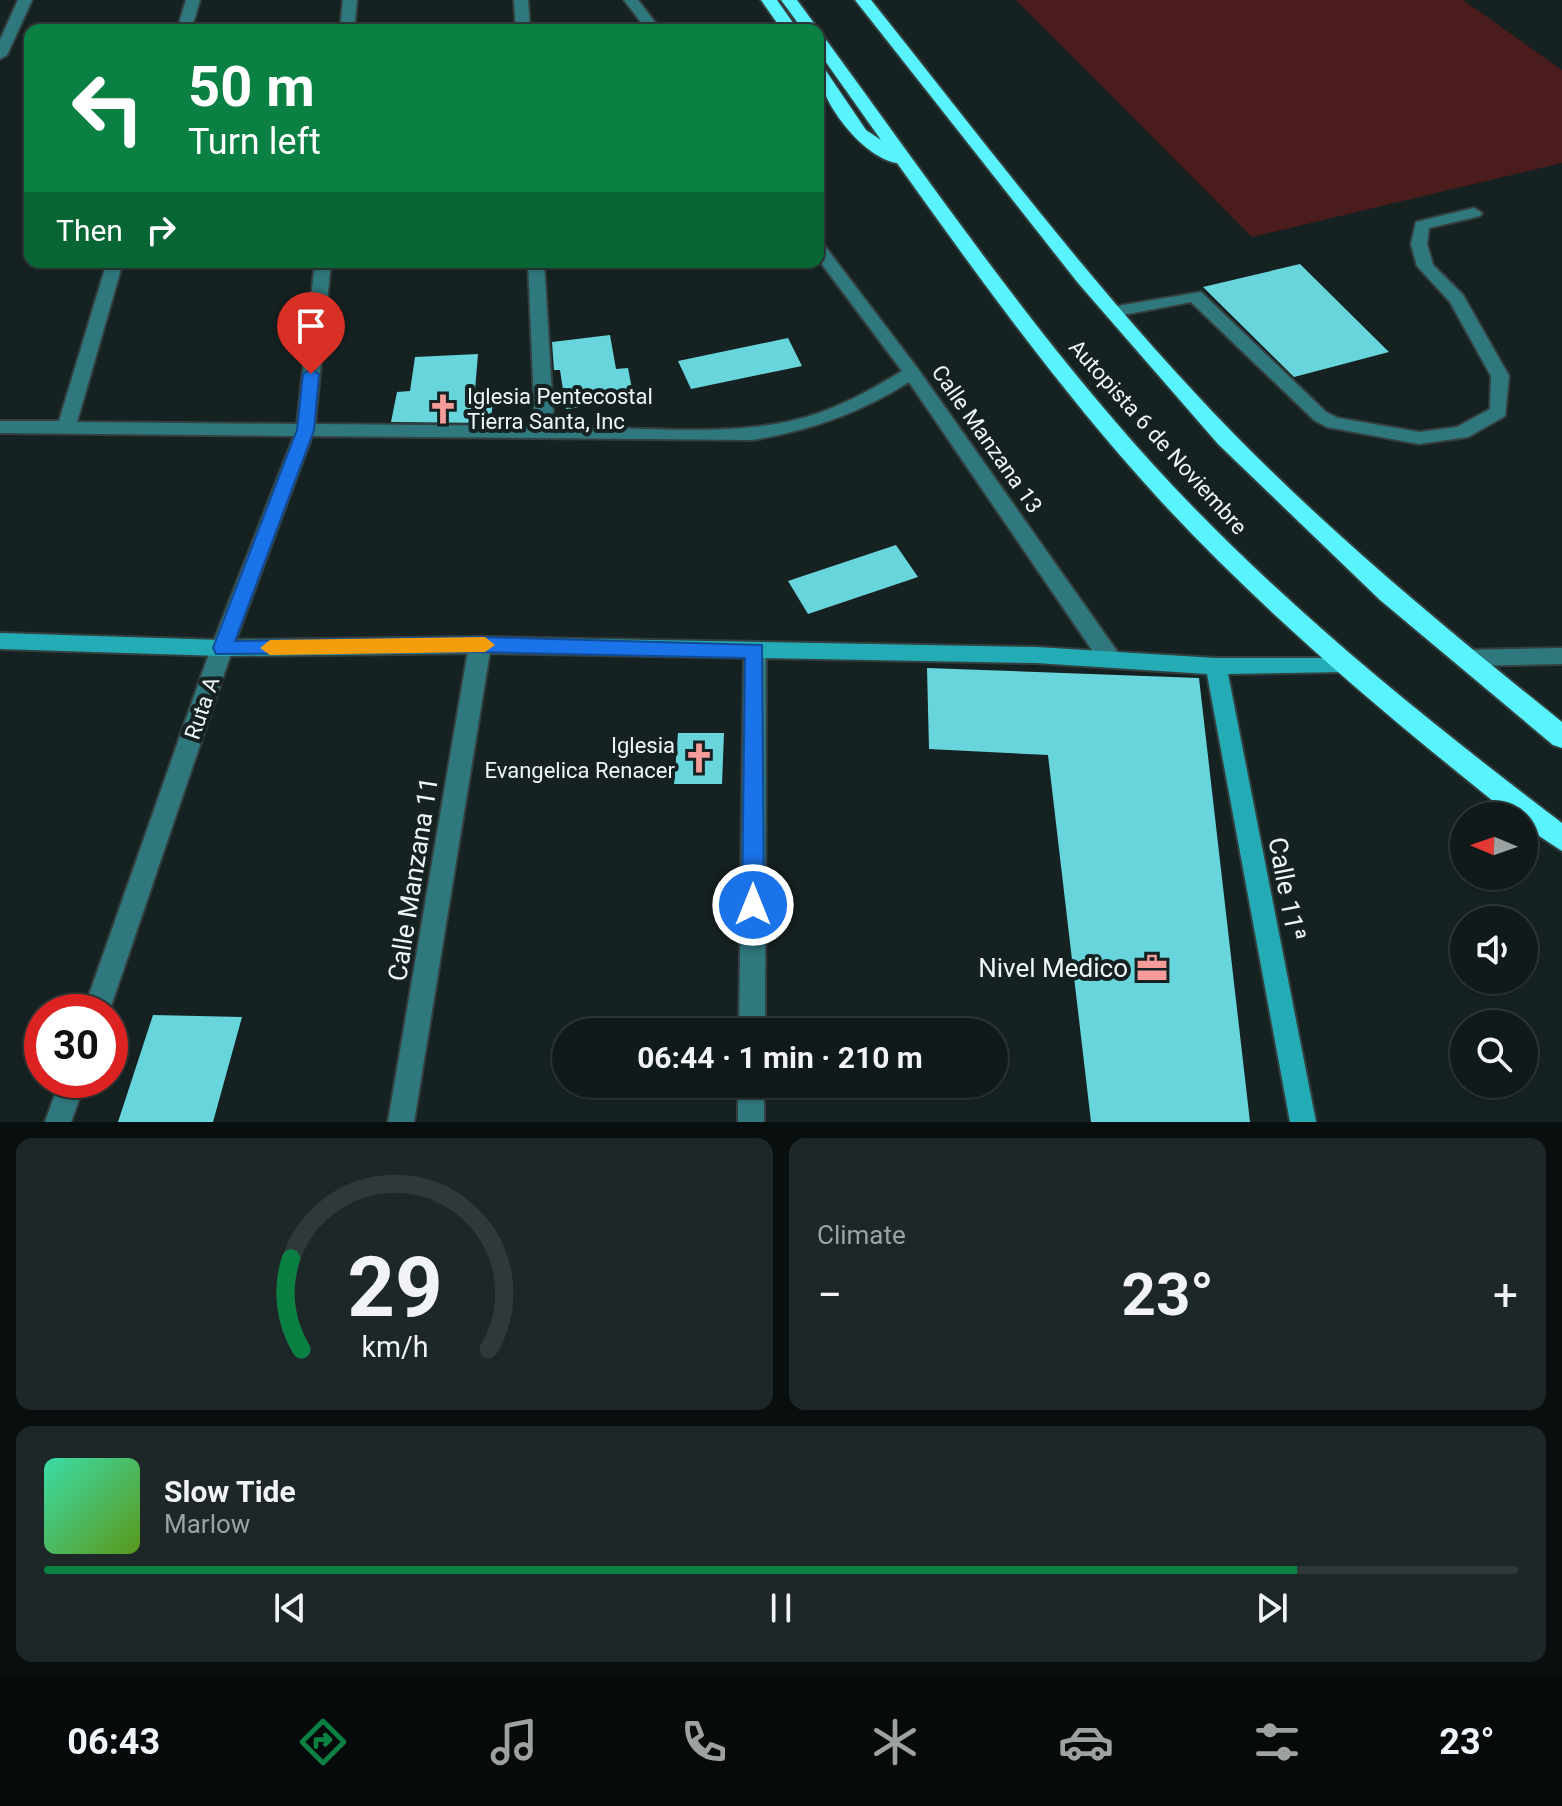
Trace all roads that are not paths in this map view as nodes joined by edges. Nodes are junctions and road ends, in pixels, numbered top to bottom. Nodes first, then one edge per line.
1 (25, 0) edge
2 (193, 0) edge
3 (350, 0) edge
4 (521, 0) edge
5 (631, 0) edge
6 (769, 0) edge
7 (789, 0) edge
8 (863, 0) edge
9 (186, 24) edge
10 (348, 24) edge
11 (523, 24) edge
12 (649, 24) edge
13 (786, 24) edge
14 (807, 24) edge
15 (824, 48) edge
16 (0, 55) edge
17 (824, 81) edge
18 (909, 166) junction
19 (1474, 213) dead end
20 (824, 256) edge
21 (113, 268) edge
22 (322, 268) edge
23 (536, 268) edge
24 (1112, 312) junction
25 (912, 373) junction
26 (0, 427) edge
27 (66, 428) junction
28 (305, 430) junction
29 (545, 433) junction
30 (0, 641) edge
31 (480, 645) junction
32 (222, 648) junction
33 (755, 651) junction
34 (1562, 656) edge
35 (1464, 658) junction
36 (1111, 660) junction
37 (1346, 664) junction
38 (1216, 666) junction
39 (1562, 737) edge
40 (1562, 839) edge
41 (102, 994) edge
42 (752, 1018) edge
43 (67, 1098) edge
44 (751, 1098) edge
45 (58, 1122) edge
46 (401, 1122) edge
47 (751, 1122) edge
48 (1303, 1122) edge

1 - 16 street
2 - 9 street
3 - 10 street
4 - 11 street
5 - 12 street
6 - 13 highway
7 - 14 highway
8 - 24 highway
15 - 18 highway, Autopista 6 de Noviembre
17 - 18 highway
18 - 37 highway, Autopista 6 de Noviembre
19 - 24 street
20 - 25 street, Calle Manzana 13
21 - 27 street
22 - 28 street, Ruta A
23 - 29 street
24 - 35 highway
25 - 29 street
25 - 36 street, Calle Manzana 13
26 - 27 street
27 - 28 street
28 - 29 street
28 - 32 street, Ruta A
30 - 32 main road
31 - 32 main road
31 - 33 main road
31 - 46 street, Calle Manzana 11
32 - 41 street, Ruta A
33 - 36 main road
33 - 42 street
34 - 35 street
35 - 39 highway
36 - 38 main road
37 - 38 main road
37 - 40 highway, Autopista 6 de Noviembre
38 - 48 main road, Calle 11ª
43 - 45 street
44 - 47 street

